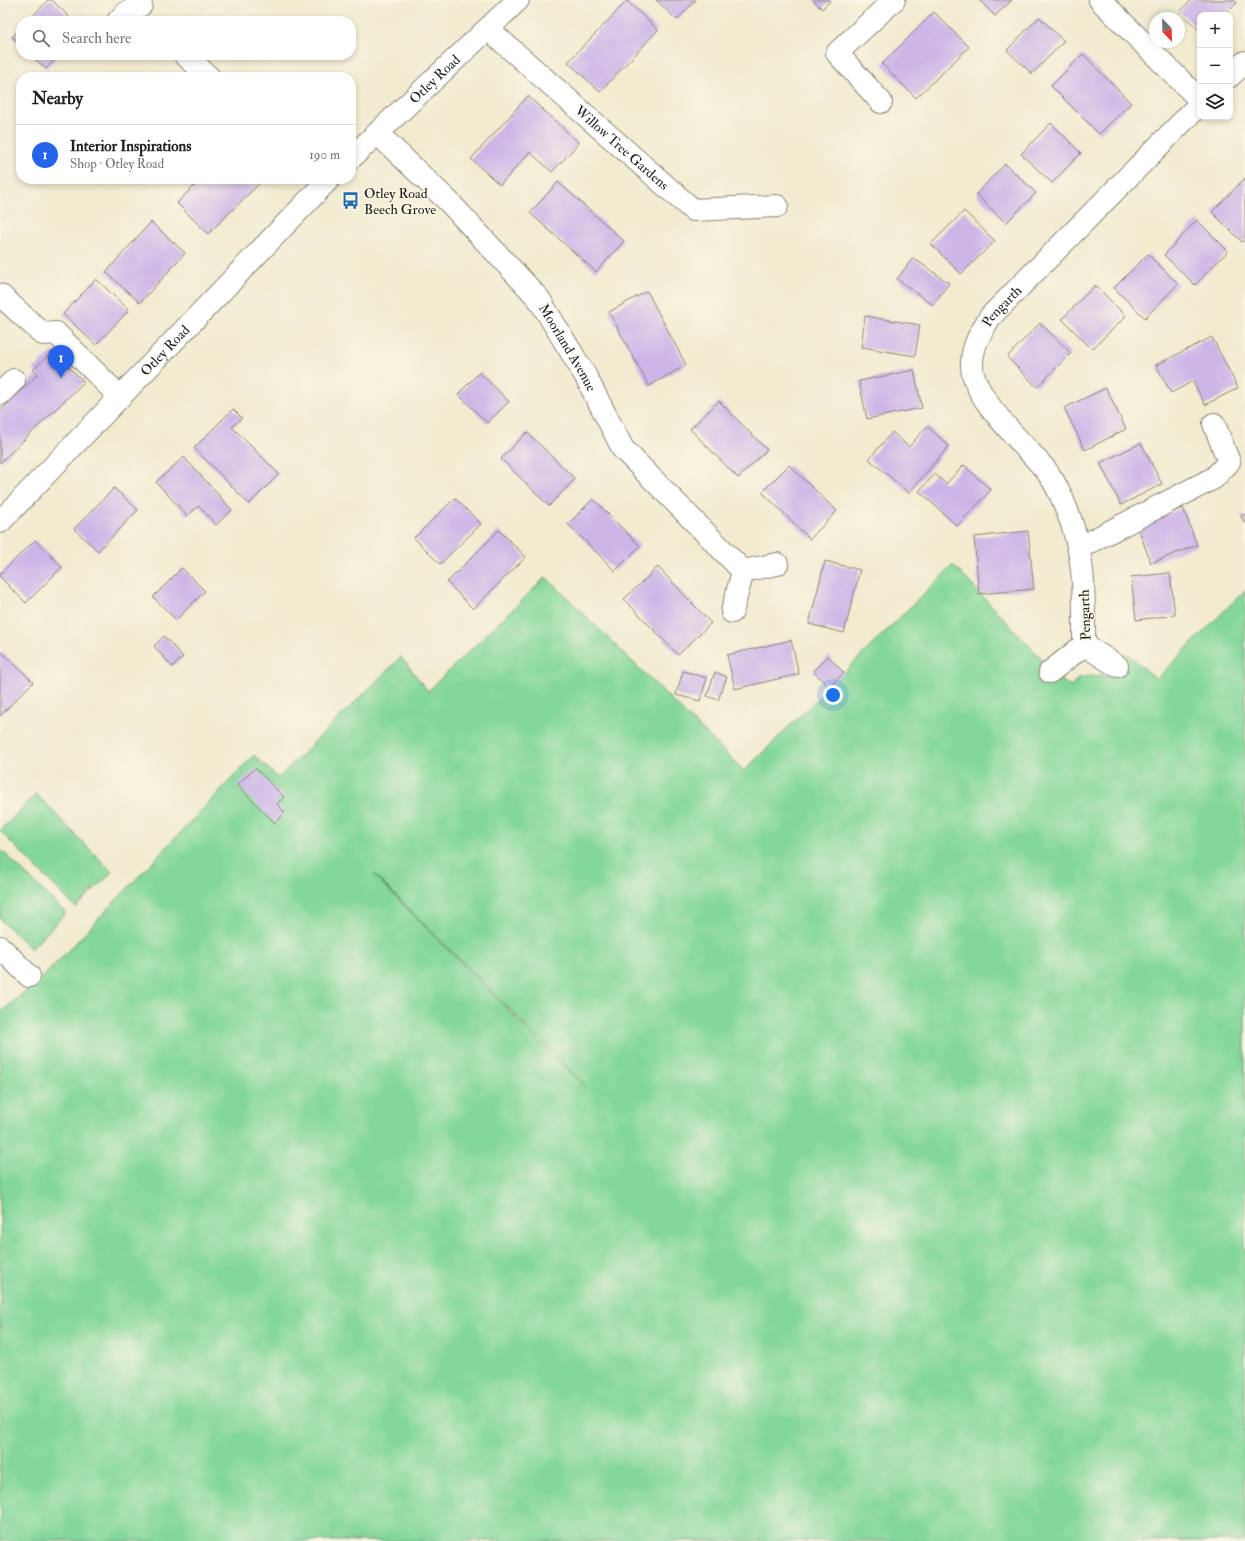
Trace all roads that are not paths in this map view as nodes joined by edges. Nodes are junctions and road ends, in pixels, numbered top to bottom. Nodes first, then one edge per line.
1 (518, 0) edge
2 (894, 0) edge
3 (1100, 0) edge
4 (145, 9) edge
5 (123, 16) edge
6 (488, 29) junction
7 (190, 60) edge
8 (1245, 62) edge
9 (204, 72) edge
10 (1233, 73) edge
11 (1197, 97) edge
12 (881, 102) dead end
13 (1197, 107) edge
14 (378, 134) junction
15 (356, 154) edge
16 (321, 184) edge
17 (777, 206) dead end
18 (0, 295) edge
19 (119, 396) junction
20 (1214, 424) dead end
21 (1, 519) edge
22 (1080, 547) junction
23 (777, 564) dead end
24 (743, 571) junction
25 (732, 612) dead end
26 (1084, 645) junction
27 (1117, 666) dead end
28 (1050, 672) dead end
29 (0, 947) edge
30 (30, 976) dead end

1 - 6 street, Otley Road
2 - 12 street
3 - 11 street
4 - 5 street
6 - 14 street, Otley Road
6 - 17 street, Willow Tree Gardens
7 - 9 street
8 - 10 street
13 - 22 street, Pengarth
14 - 15 street, Otley Road
14 - 24 street, Moorland Avenue
16 - 19 street, Otley Road
18 - 19 street
19 - 21 street, Otley Road
20 - 22 street
22 - 26 street, Pengarth
23 - 24 street
24 - 25 street
26 - 27 street, Pengarth
26 - 28 street
29 - 30 street

